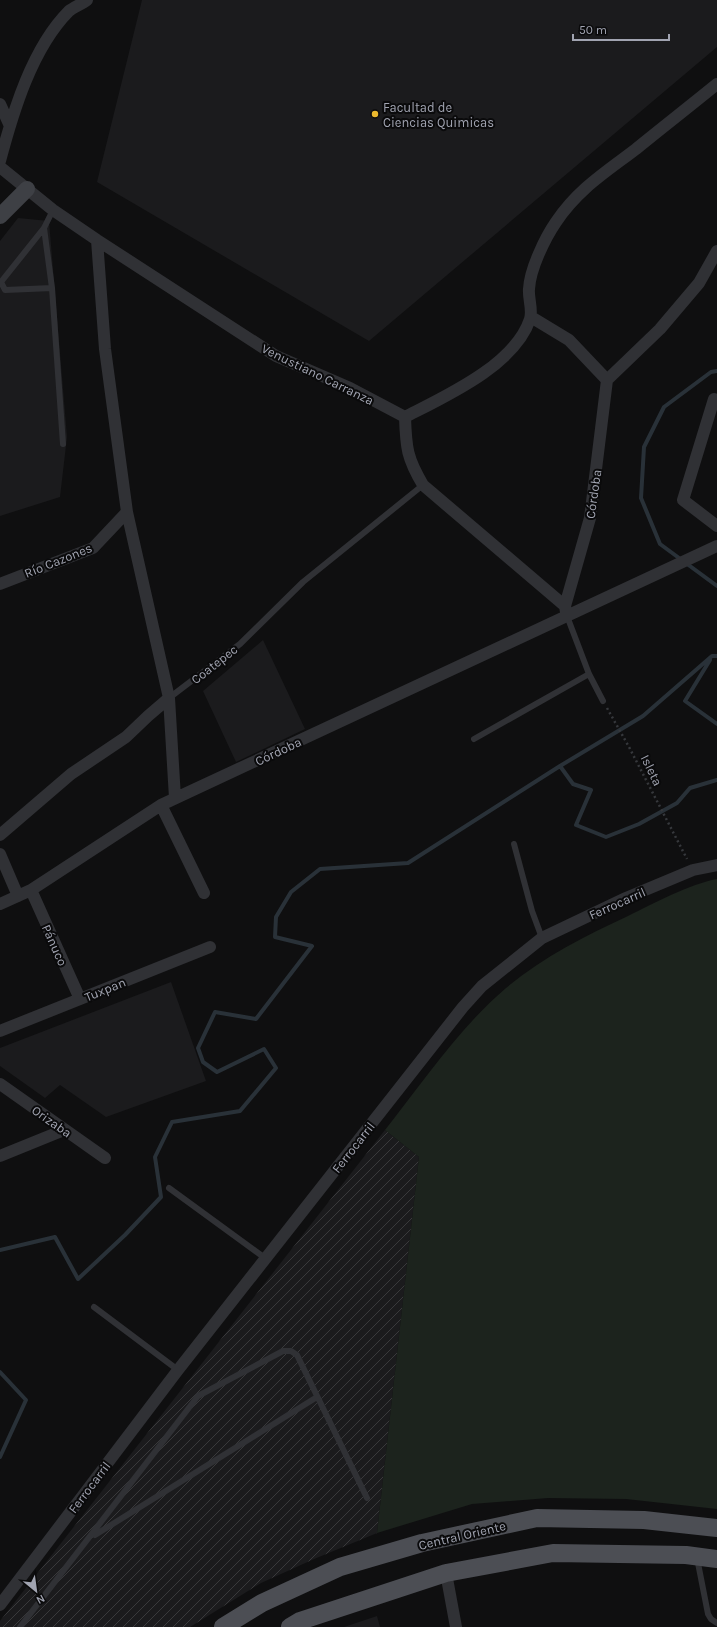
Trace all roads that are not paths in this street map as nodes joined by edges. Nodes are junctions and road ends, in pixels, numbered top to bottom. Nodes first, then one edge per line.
1 (88, 0) edge
2 (717, 84) edge
3 (0, 104) edge
4 (10, 126) junction
5 (0, 161) edge
6 (0, 168) edge
7 (27, 189) junction
8 (53, 210) junction
9 (0, 216) edge
10 (44, 228) junction
11 (97, 240) junction
12 (717, 251) edge
13 (52, 288) junction
14 (531, 317) junction
15 (607, 380) junction
16 (714, 399) dead end
17 (405, 417) junction
18 (63, 444) dead end
19 (422, 485) junction
20 (127, 512) junction
21 (717, 526) edge
22 (714, 548) edge
23 (0, 584) edge
24 (566, 611) junction
25 (589, 674) junction
26 (169, 698) junction
27 (603, 701) road end
28 (474, 739) dead end
29 (176, 798) junction
30 (161, 805) junction
31 (0, 835) edge
32 (514, 844) dead end
33 (0, 854) edge
34 (717, 865) edge
35 (31, 890) junction
36 (204, 893) dead end
37 (18, 896) junction
38 (0, 904) edge
39 (542, 938) junction
40 (210, 947) dead end
41 (80, 999) junction
42 (0, 1031) edge
43 (0, 1084) edge
44 (64, 1130) junction
45 (0, 1156) edge
46 (105, 1158) dead end
47 (169, 1188) dead end
48 (265, 1258) junction
49 (94, 1307) dead end
50 (178, 1370) junction
51 (317, 1397) junction
52 (367, 1498) dead end
53 (717, 1528) edge
54 (90, 1538) junction
55 (697, 1556) junction
56 (717, 1559) edge
57 (446, 1573) junction
58 (0, 1605) edge
59 (717, 1623) edge
60 (20, 1627) edge
61 (223, 1627) edge
62 (290, 1627) edge
63 (456, 1627) edge

1 - 4 street
2 - 14 street
3 - 4 street
4 - 5 street
6 - 7 street, Venustiano Carranza
7 - 8 street, Venustiano Carranza
7 - 9 main road
8 - 10 lane
8 - 11 street, Venustiano Carranza
10 - 13 lane
10 - 13 lane
11 - 17 street, Venustiano Carranza
11 - 20 street
12 - 15 street
13 - 18 lane
14 - 15 street
14 - 17 street
15 - 24 street, Córdoba
16 - 21 street
17 - 19 street
19 - 24 street
19 - 26 lane, Coatepec
20 - 23 street, Río Cazones
20 - 26 street
22 - 24 street, Córdoba
24 - 25 lane
24 - 29 street, Córdoba
25 - 27 lane
25 - 28 lane
26 - 29 street
26 - 31 street, Coatepec
29 - 30 street, Córdoba
30 - 35 street, Córdoba
30 - 36 street
32 - 39 lane
33 - 37 street
34 - 39 street, Ferrocarril
35 - 37 street, Córdoba
35 - 41 street, Pánuco
37 - 38 street, Córdoba
39 - 48 street, Ferrocarril
40 - 41 street, Tuxpan
41 - 42 street, Tuxpan
43 - 44 street, Orizaba
44 - 45 street
44 - 46 street, Orizaba
47 - 48 lane
48 - 50 street, Ferrocarril
49 - 50 lane
50 - 58 street, Ferrocarril
51 - 52 lane
51 - 54 lane
51 - 54 lane
53 - 61 main road, Central Oriente
54 - 60 lane
55 - 56 main road
55 - 57 main road
55 - 59 lane
57 - 62 main road
57 - 63 street

